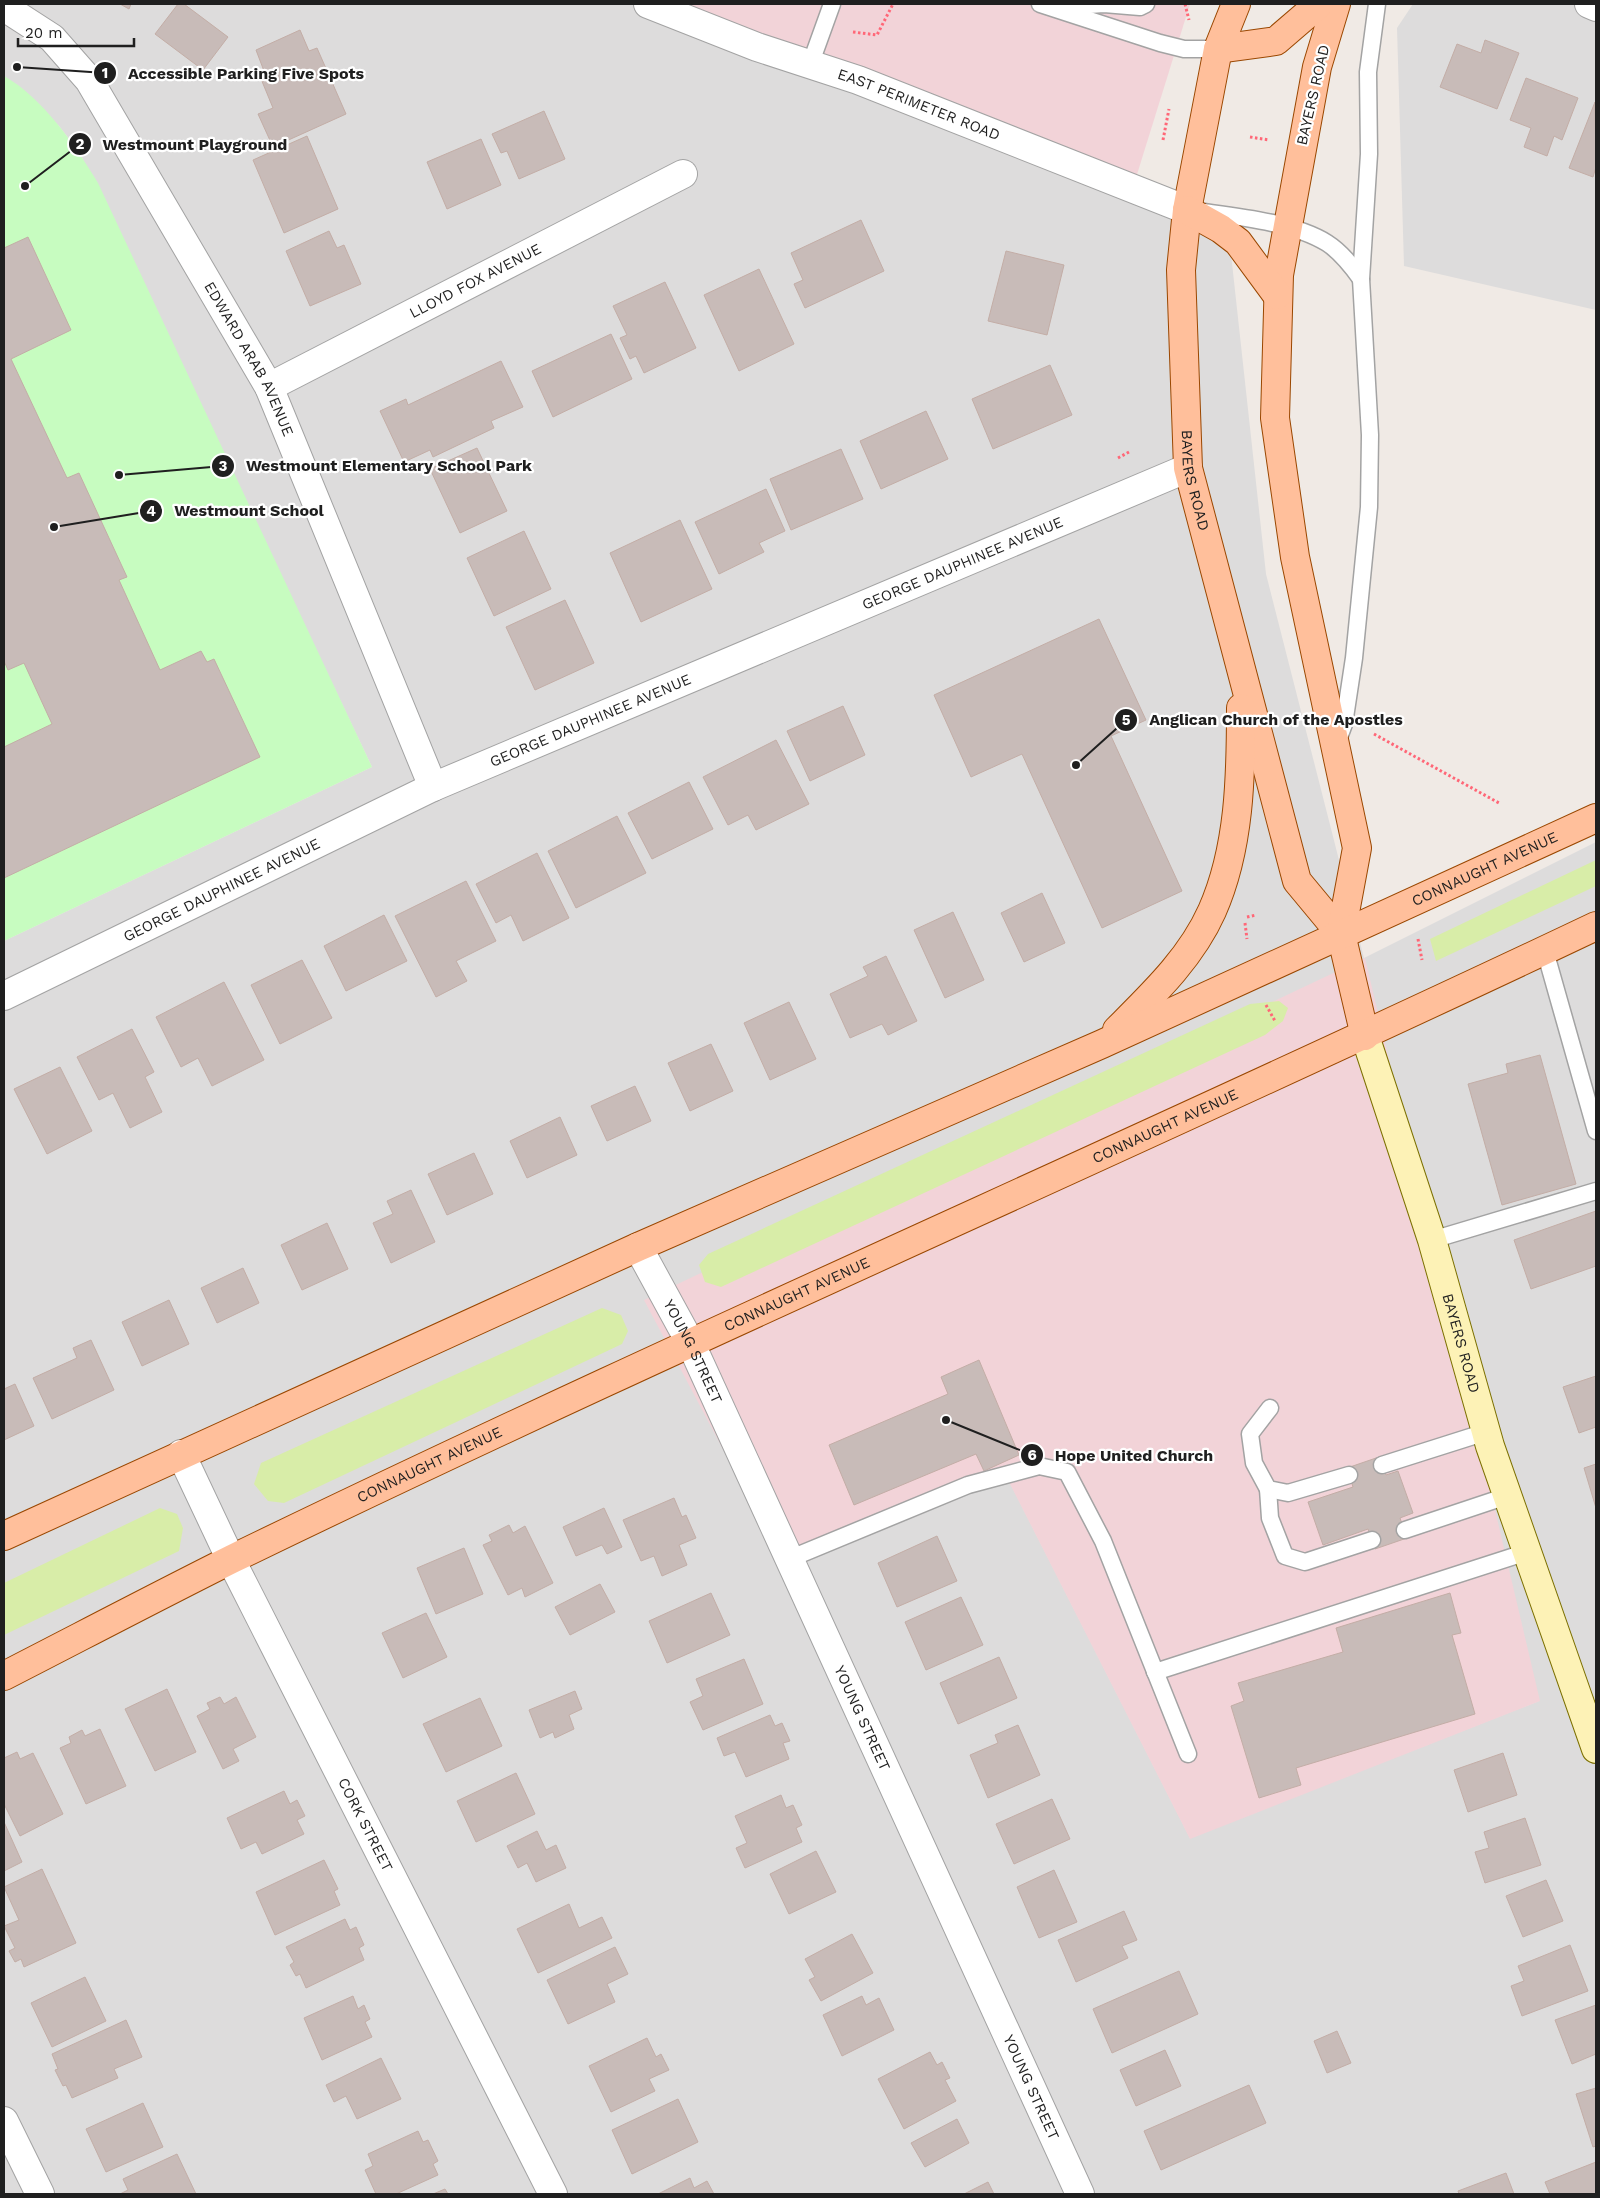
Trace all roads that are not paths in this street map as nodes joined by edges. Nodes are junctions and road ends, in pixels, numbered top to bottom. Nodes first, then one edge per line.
1 (648, 4) edge
2 (832, 4) edge
3 (1146, 4) edge
4 (1236, 4) edge
5 (1319, 4) edge
6 (1336, 4) edge
7 (1377, 4) edge
8 (1589, 4) edge
9 (1045, 6) edge
10 (4, 7) edge
11 (1596, 7) edge
12 (1218, 49) junction
13 (810, 65) junction
14 (683, 174) dead end
15 (1187, 210) junction
16 (1286, 228) junction
17 (1362, 279) junction
18 (1277, 295) junction
19 (269, 387) junction
20 (1188, 468) junction
21 (1241, 671) junction
22 (1335, 750) junction
23 (434, 787) junction
24 (1596, 818) edge
25 (1596, 926) edge
26 (1341, 934) junction
27 (1545, 950) junction
28 (4, 996) edge
29 (1365, 1036) junction
30 (1102, 1044) junction
31 (1596, 1132) edge
32 (1596, 1191) edge
33 (1432, 1240) junction
34 (638, 1247) junction
35 (691, 1344) junction
36 (1270, 1408) dead end
37 (1486, 1432) junction
38 (181, 1454) junction
39 (1382, 1465) dead end
40 (1349, 1476) dead end
41 (1268, 1489) junction
42 (1507, 1496) junction
43 (1405, 1530) dead end
44 (4, 1536) edge
45 (1372, 1540) dead end
46 (1527, 1552) junction
47 (789, 1559) junction
48 (231, 1560) junction
49 (1156, 1672) junction
50 (4, 1676) edge
51 (1596, 1749) edge
52 (1188, 1754) dead end
53 (4, 2120) edge
54 (40, 2194) edge
55 (553, 2194) edge
56 (1080, 2194) edge

1 - 13 street, EAST PERIMETER ROAD
2 - 13 lane
3 - 9 lane
4 - 12 main road, BAYERS ROAD
5 - 12 main road
6 - 16 main road, BAYERS ROAD
7 - 17 lane
8 - 11 street
9 - 12 lane
10 - 19 street, EDWARD ARAB AVENUE
12 - 15 main road, BAYERS ROAD
13 - 15 street, EAST PERIMETER ROAD
14 - 19 street, LLOYD FOX AVENUE
15 - 16 lane
15 - 18 main road
15 - 20 main road, BAYERS ROAD
16 - 17 lane
16 - 18 main road, BAYERS ROAD
17 - 22 lane
18 - 22 main road, BAYERS ROAD
19 - 23 street, EDWARD ARAB AVENUE
20 - 21 main road, BAYERS ROAD
20 - 23 street, GEORGE DAUPHINEE AVENUE
21 - 26 main road, BAYERS ROAD
21 - 30 main road
22 - 26 main road, BAYERS ROAD
23 - 28 street, GEORGE DAUPHINEE AVENUE
24 - 26 main road, CONNAUGHT AVENUE
25 - 27 main road, CONNAUGHT AVENUE
26 - 29 main road, BAYERS ROAD
26 - 30 main road, CONNAUGHT AVENUE
27 - 29 main road, CONNAUGHT AVENUE
27 - 31 lane
29 - 33 main road, BAYERS ROAD
29 - 35 main road, CONNAUGHT AVENUE
30 - 34 main road, CONNAUGHT AVENUE
32 - 33 lane
33 - 37 main road, BAYERS ROAD
34 - 35 street, YOUNG STREET
34 - 38 main road, CONNAUGHT AVENUE
35 - 47 street, YOUNG STREET
35 - 48 main road, CONNAUGHT AVENUE
36 - 41 lane
37 - 39 lane
37 - 42 main road, BAYERS ROAD
38 - 44 main road, CONNAUGHT AVENUE
38 - 48 street, CORK STREET
40 - 41 lane
41 - 45 lane
42 - 43 lane
42 - 46 main road, BAYERS ROAD
46 - 49 lane
46 - 51 main road, BAYERS ROAD
47 - 49 lane
47 - 56 street, YOUNG STREET
48 - 50 main road, CONNAUGHT AVENUE
48 - 55 street, CORK STREET
49 - 52 lane
53 - 54 street

